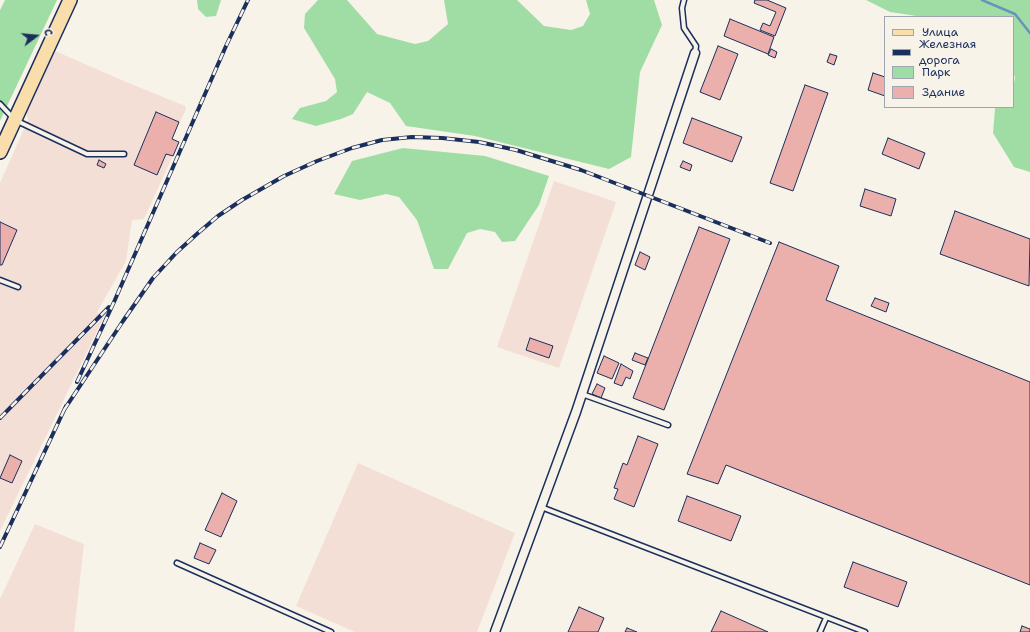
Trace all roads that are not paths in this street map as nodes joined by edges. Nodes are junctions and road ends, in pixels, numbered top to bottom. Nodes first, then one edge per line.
1 (70, 0) edge
2 (684, 0) edge
3 (695, 53) joint
4 (0, 104) edge
5 (15, 120) junction
6 (0, 152) edge
7 (124, 154) dead end
8 (0, 280) edge
9 (18, 287) dead end
10 (582, 394) junction
11 (668, 425) dead end
12 (542, 507) junction
13 (177, 562) dead end
14 (826, 618) junction
15 (331, 632) edge
16 (495, 632) edge
17 (820, 632) edge
18 (865, 632) edge

1 - 5 main road
2 - 3 lane
3 - 10 street
4 - 5 lane
5 - 6 main road
5 - 7 lane
8 - 9 lane
10 - 11 lane
10 - 12 street
12 - 14 lane
12 - 16 street
13 - 15 lane
14 - 17 lane
14 - 18 lane

